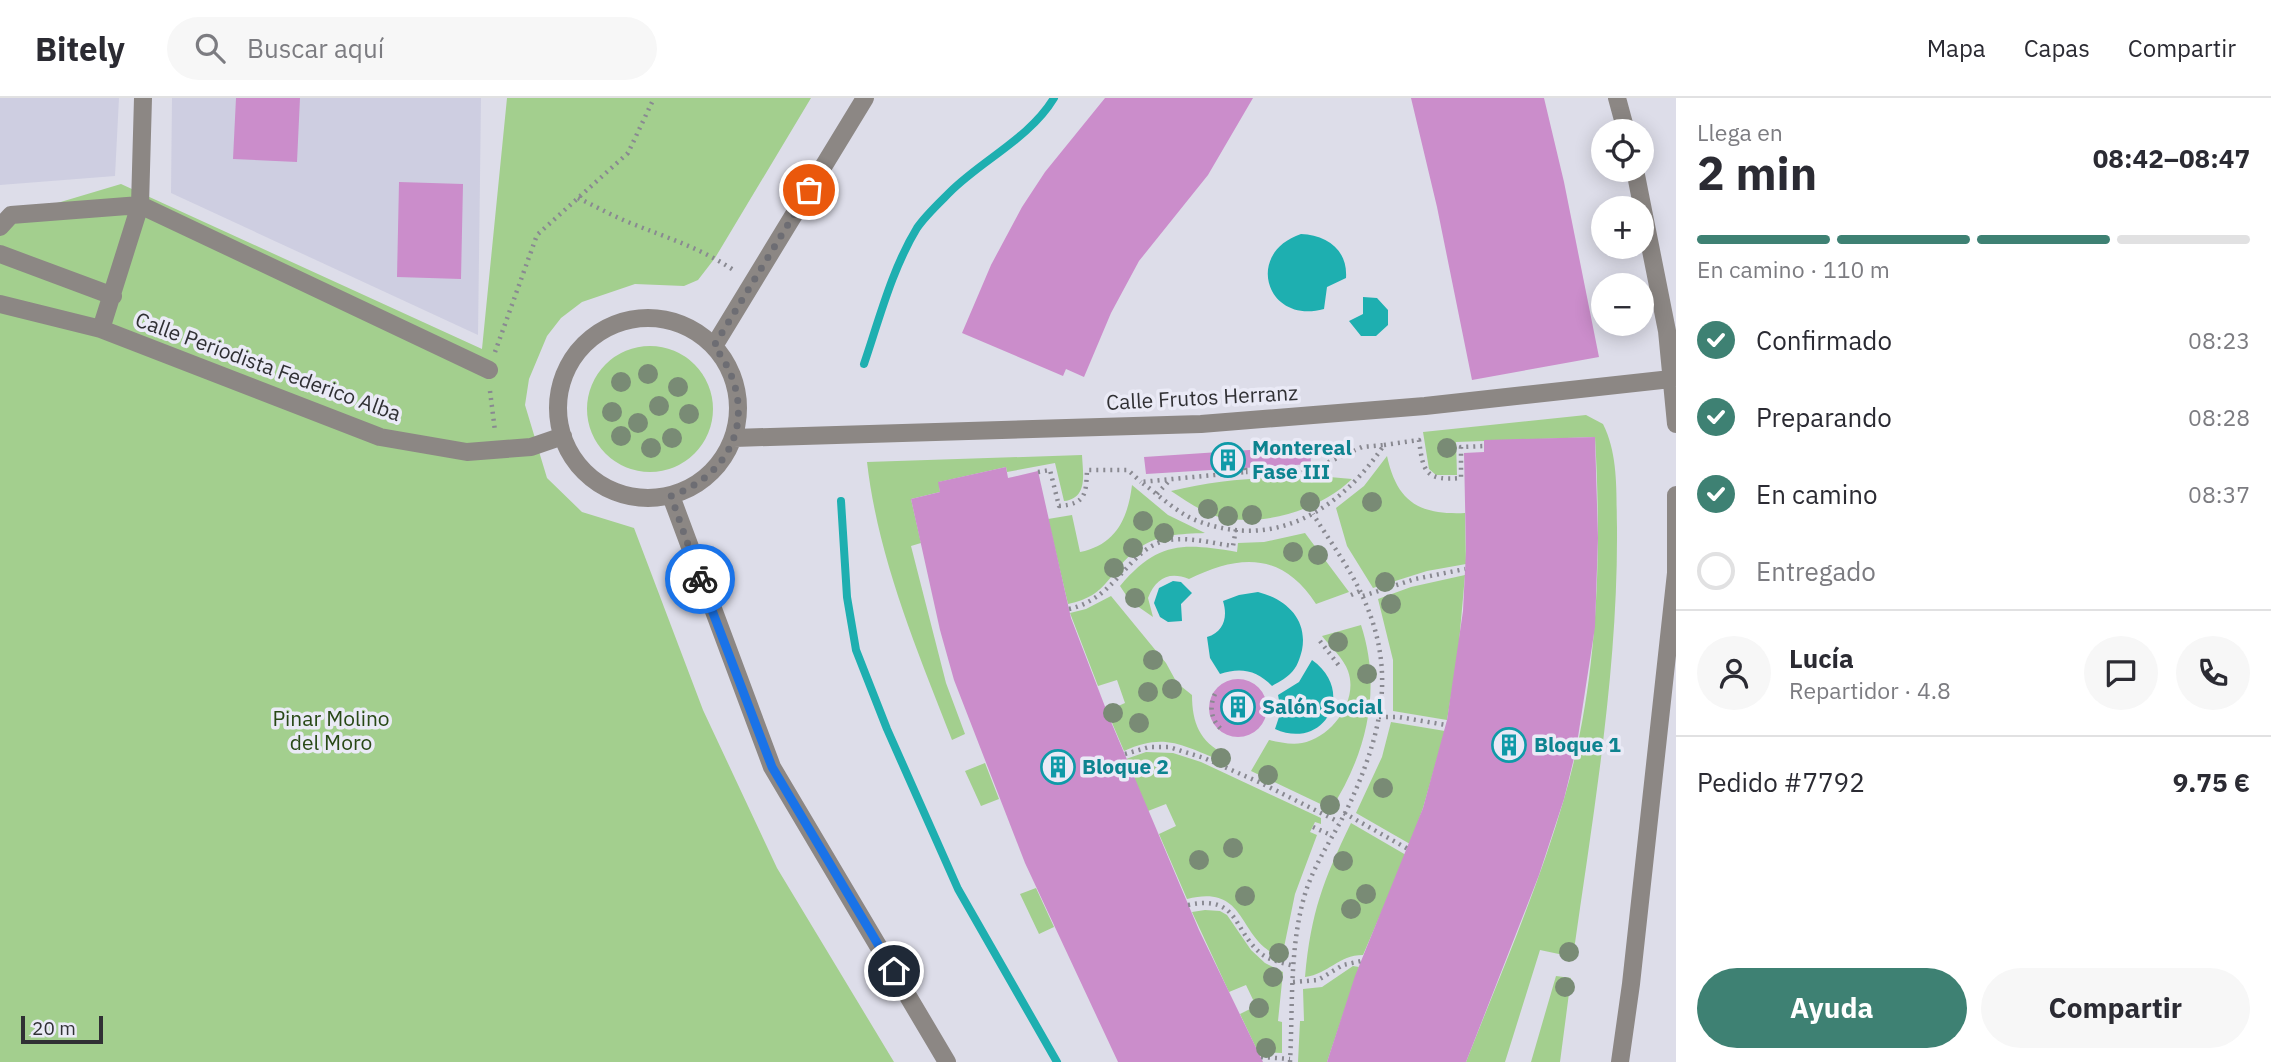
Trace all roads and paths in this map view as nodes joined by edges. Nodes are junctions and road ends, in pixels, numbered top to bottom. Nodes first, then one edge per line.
1 (143, 98) edge
2 (654, 98) edge
3 (865, 98) edge
4 (1617, 98) edge
5 (1623, 119) edge
6 (1637, 182) edge
7 (578, 198) junction
8 (140, 205) junction
9 (0, 227) edge
10 (0, 254) edge
11 (753, 283) junction
12 (113, 296) junction
13 (0, 304) edge
14 (101, 329) junction
15 (714, 346) junction
16 (489, 370) junction
17 (1671, 379) junction
18 (1676, 424) edge
19 (563, 436) junction
20 (734, 438) junction
21 (1384, 445) junction
22 (1484, 446) dead end
23 (499, 452) junction
24 (1038, 472) dead end
25 (1168, 481) junction
26 (1141, 482) junction
27 (1157, 494) junction
28 (1676, 495) edge
29 (671, 496) junction
30 (1313, 514) junction
31 (1236, 529) junction
32 (1465, 569) dead end
33 (1361, 593) junction
34 (1350, 596) dead end
35 (1069, 609) dead end
36 (1320, 640) dead end
37 (1340, 667) dead end
38 (1215, 694) dead end
39 (1380, 717) junction
40 (1446, 725) dead end
41 (1221, 729) dead end
42 (1125, 754) dead end
43 (1344, 813) junction
44 (1339, 822) junction
45 (1313, 827) dead end
46 (1331, 835) junction
47 (1408, 849) dead end
48 (1188, 905) dead end
49 (1361, 961) dead end
50 (1294, 966) junction
51 (1293, 982) junction
52 (1261, 1057) dead end
53 (1290, 1061) edge
54 (947, 1062) edge
55 (1620, 1062) edge

1 - 8 street
2 - 7 path
3 - 11 street
4 - 5 street
6 - 17 street
7 - 11 path
7 - 16 path
8 - 9 street
8 - 12 street
8 - 16 street
10 - 12 street
11 - 15 street
12 - 14 street
13 - 14 street, Calle Periodista Federico Alba
14 - 23 street, Calle Periodista Federico Alba
15 - 19 street
15 - 20 street
16 - 23 path
17 - 18 street
17 - 20 street, Calle Frutos Herranz
19 - 23 street, Calle Periodista Federico Alba
19 - 29 street
20 - 29 street
21 - 22 path
21 - 25 path
21 - 30 path
24 - 26 path
25 - 26 path
25 - 27 path
26 - 27 path
27 - 31 path
28 - 55 street
29 - 54 street
30 - 31 path
30 - 33 path
31 - 35 path
32 - 33 path
33 - 34 path
33 - 39 path
36 - 37 path
38 - 41 path
39 - 40 path
39 - 43 path
42 - 44 path
43 - 44 path
43 - 47 path
44 - 46 path
45 - 46 path
46 - 50 path
48 - 50 path
49 - 51 path
50 - 51 path
51 - 53 path
52 - 53 path

